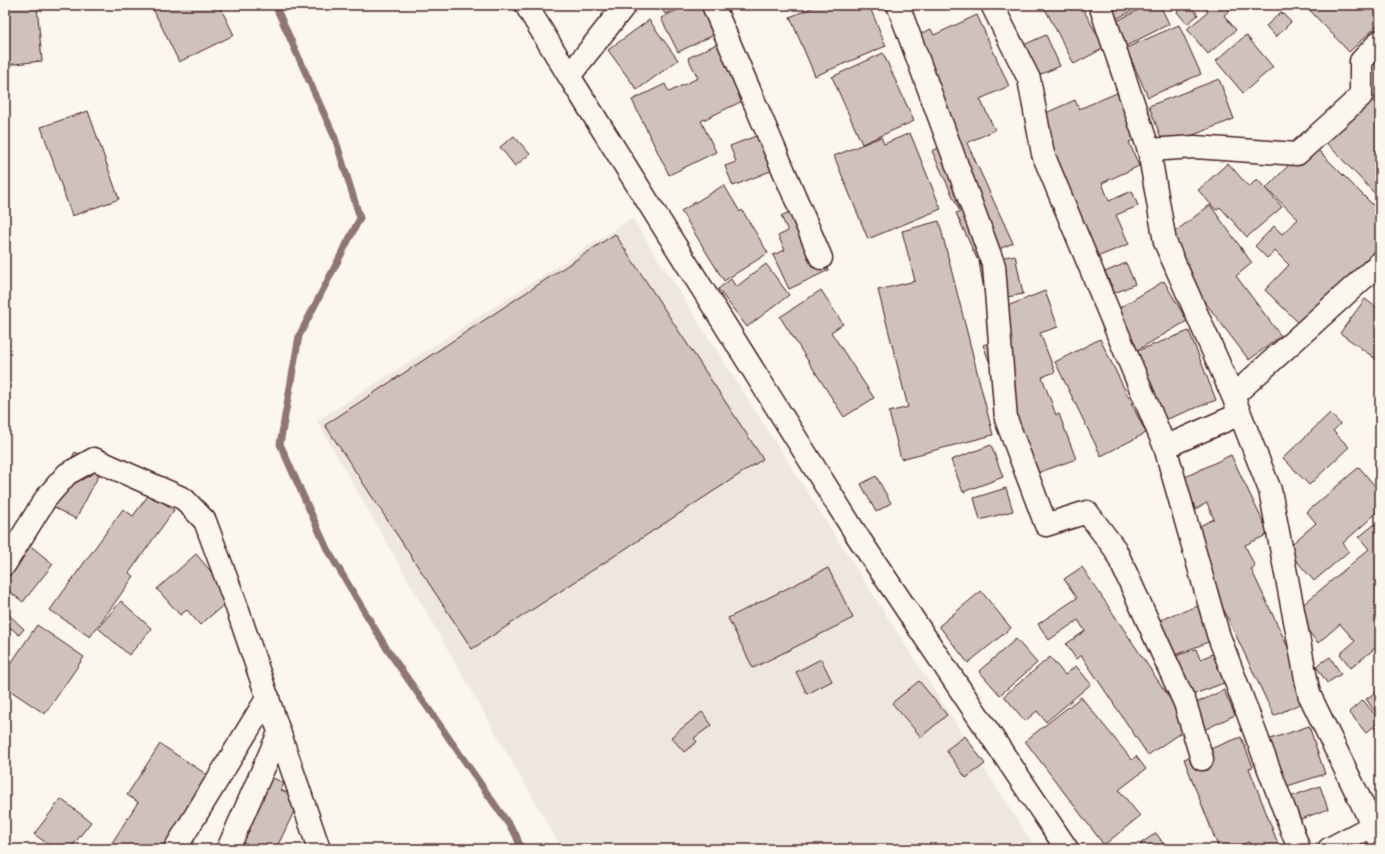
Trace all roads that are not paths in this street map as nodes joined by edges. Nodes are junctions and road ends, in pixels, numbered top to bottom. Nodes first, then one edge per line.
1 (526, 5) edge
2 (625, 5) edge
3 (712, 5) edge
4 (898, 5) edge
5 (992, 5) edge
6 (1100, 5) edge
7 (1380, 41) edge
8 (569, 76) junction
9 (1149, 150) junction
10 (821, 258) dead end
11 (1380, 263) edge
12 (1237, 405) junction
13 (1165, 447) junction
14 (5, 564) edge
15 (268, 698) junction
16 (280, 733) junction
17 (1202, 759) dead end
18 (1376, 833) edge
19 (175, 849) edge
20 (228, 849) edge
21 (319, 849) edge
22 (1067, 849) edge
23 (1298, 849) edge
24 (1328, 849) edge

1 - 8 street
2 - 8 street
3 - 10 street
4 - 17 street
5 - 13 street
6 - 9 street
7 - 9 street
8 - 22 street
9 - 12 street
11 - 12 street
12 - 13 street
12 - 18 street
13 - 23 street
14 - 15 street
15 - 16 street
15 - 19 street
16 - 20 street
16 - 21 street
18 - 24 street

